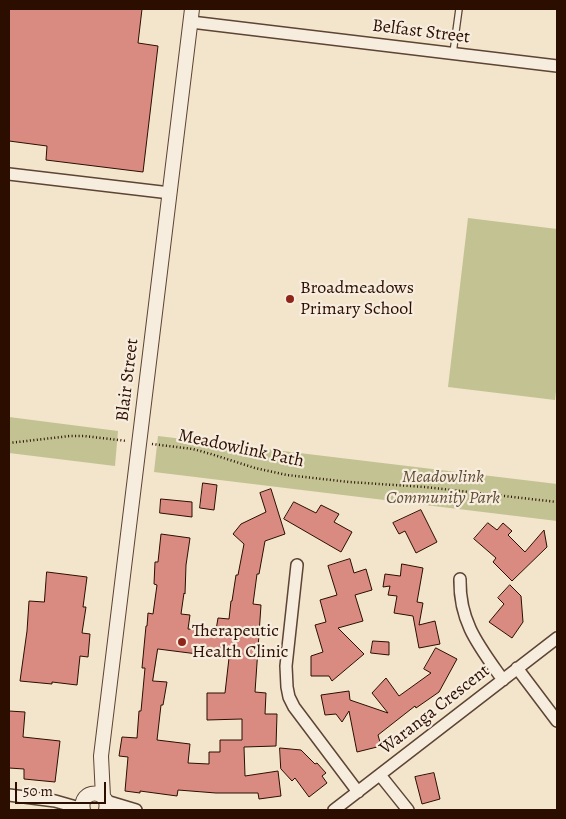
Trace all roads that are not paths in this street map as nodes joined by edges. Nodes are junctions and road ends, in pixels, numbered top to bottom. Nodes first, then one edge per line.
1 (459, 9) edge
2 (192, 15) edge
3 (453, 53) junction
4 (557, 66) edge
5 (9, 174) edge
6 (170, 193) junction
7 (297, 566) dead end
8 (460, 578) dead end
9 (557, 638) edge
10 (517, 668) junction
11 (503, 680) junction
12 (557, 721) edge
13 (101, 756) junction
14 (380, 775) junction
15 (358, 792) junction
16 (9, 795) edge
17 (85, 803) edge
18 (105, 803) edge
19 (136, 810) edge
20 (334, 810) edge
21 (408, 810) edge

1 - 3 lane
2 - 3 street, Belfast Street
2 - 6 street, Blair Street
3 - 4 street, Belfast Street
5 - 6 street
6 - 13 street, Blair Street
7 - 15 street
8 - 11 street
9 - 10 street, Waranga Crescent
10 - 11 street, Waranga Crescent
10 - 12 street
11 - 14 street, Waranga Crescent
13 - 17 street, Blair Street
13 - 18 street, Blair Street
14 - 15 street, Waranga Crescent
14 - 21 street
15 - 20 street, Waranga Crescent
16 - 17 street
17 - 18 street
18 - 19 street

